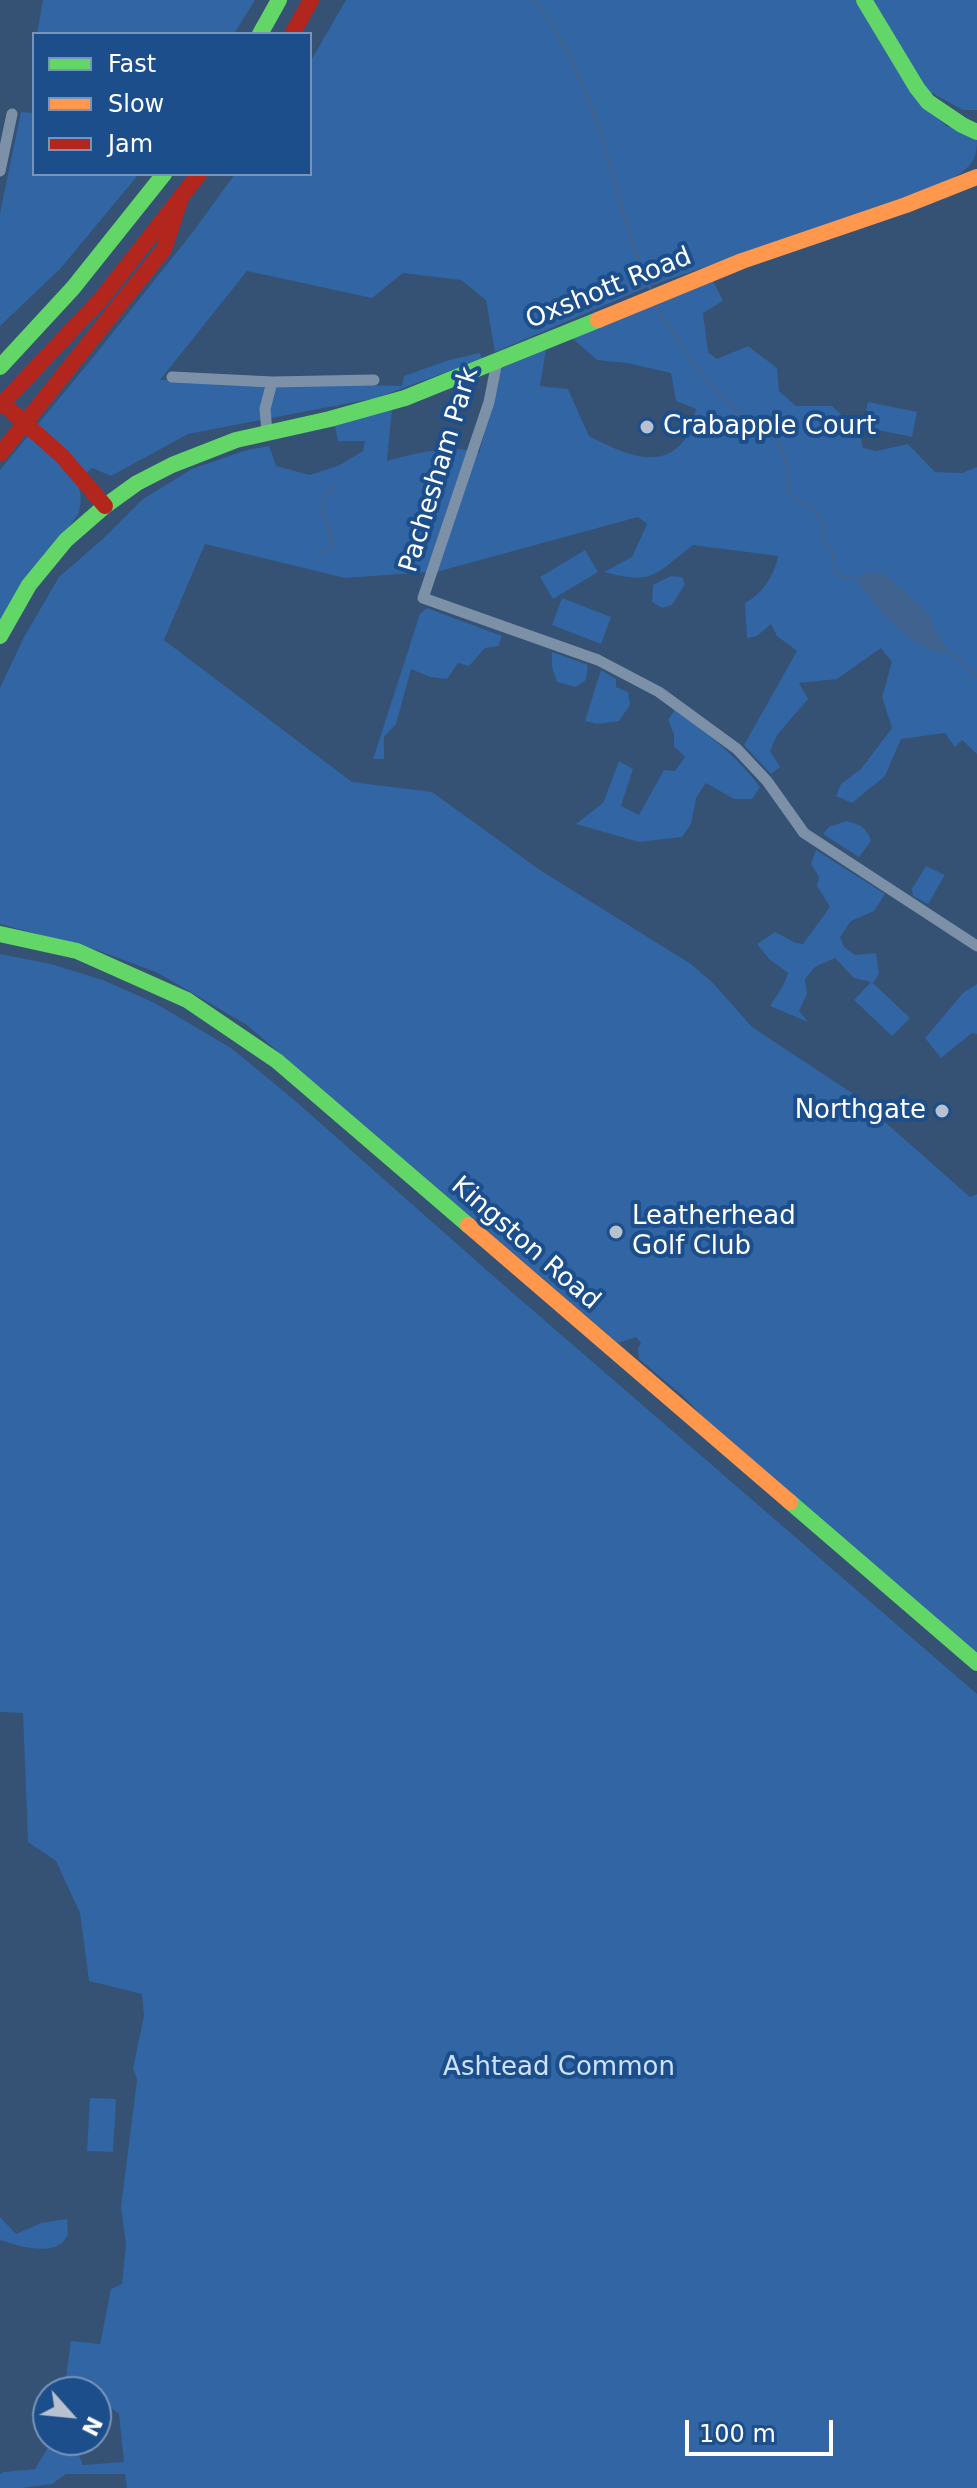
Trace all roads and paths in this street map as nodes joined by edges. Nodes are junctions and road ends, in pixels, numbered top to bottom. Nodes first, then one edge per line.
1 (279, 0) edge
2 (311, 0) edge
3 (864, 0) edge
4 (261, 32) edge
5 (293, 32) edge
6 (12, 114) dead end
7 (977, 118) edge
8 (955, 120) junction
9 (977, 132) edge
10 (0, 171) edge
11 (974, 175) edge
12 (162, 176) edge
13 (198, 176) edge
14 (180, 201) junction
15 (497, 362) junction
16 (0, 367) edge
17 (172, 377) dead end
18 (374, 380) dead end
19 (272, 382) junction
20 (0, 403) edge
21 (267, 432) junction
22 (0, 454) edge
23 (105, 506) junction
24 (0, 636) edge
25 (0, 934) edge
26 (977, 946) edge
27 (977, 1663) edge

1 - 4 main road
2 - 5 main road
3 - 8 main road
6 - 10 street
7 - 8 main road
8 - 9 main road
11 - 15 main road, Oxshott Road
12 - 16 main road
13 - 14 main road
14 - 20 main road
14 - 22 main road
15 - 21 main road, Oxshott Road
15 - 26 street, Pachesham Park
17 - 19 street
18 - 19 street
19 - 21 street
20 - 23 main road, bridge
21 - 23 main road, Oxshott Road
23 - 24 main road, Oxshott Road
25 - 27 main road, Kingston Road

